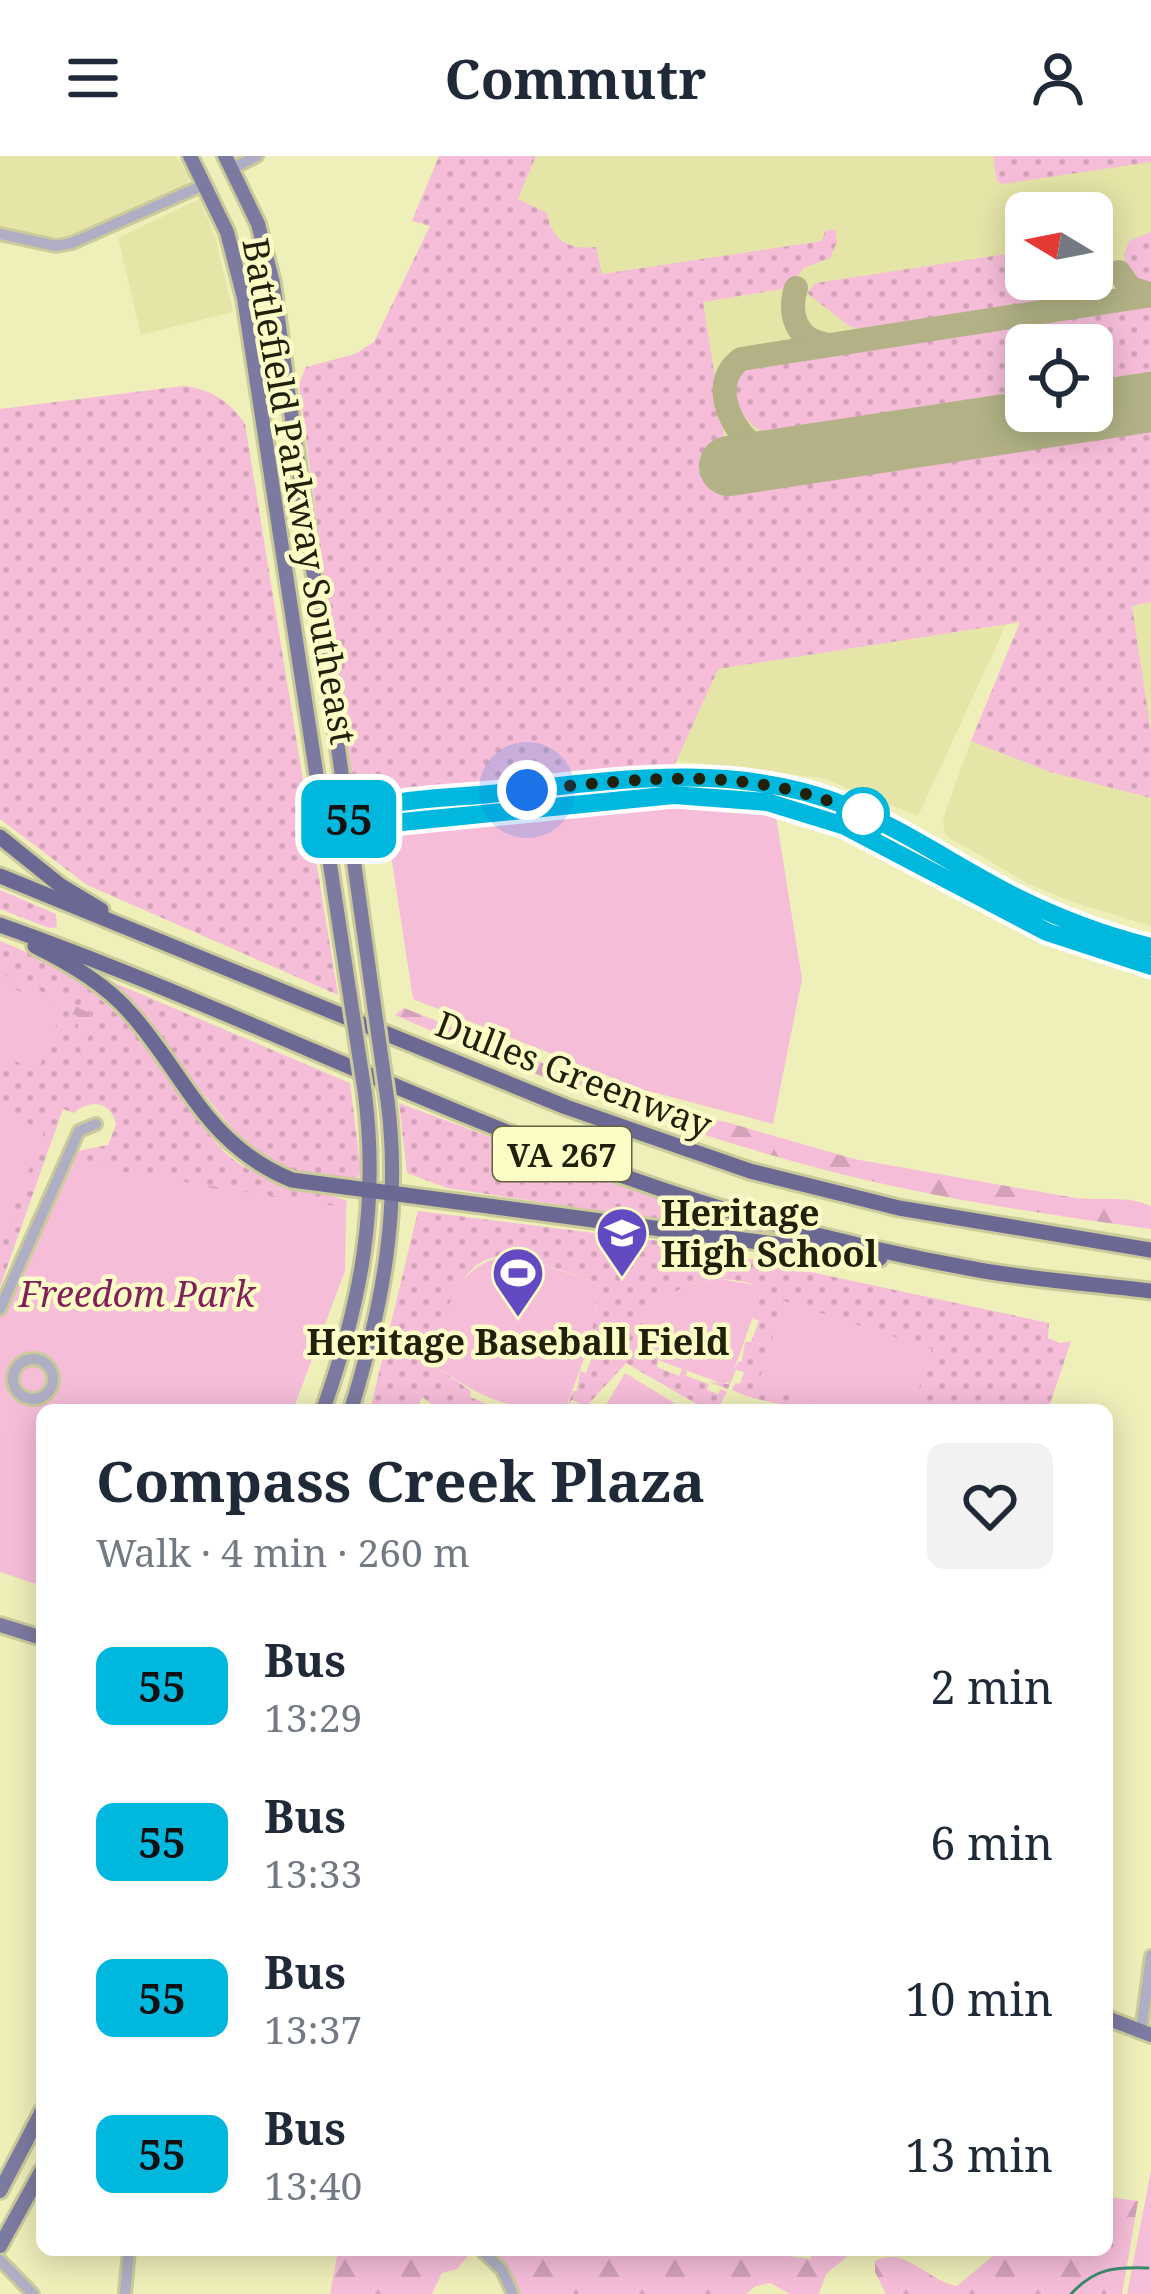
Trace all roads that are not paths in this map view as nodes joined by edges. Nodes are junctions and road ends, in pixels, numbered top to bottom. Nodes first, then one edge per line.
1 (190, 156) edge
2 (257, 156) edge
3 (229, 162) edge
4 (206, 184) junction
5 (0, 234) edge
6 (341, 777) junction
7 (394, 805) junction
8 (348, 820) junction
9 (326, 823) junction
10 (0, 837) edge
11 (0, 876) edge
12 (0, 927) edge
13 (156, 941) junction
14 (1151, 947) edge
15 (1151, 966) edge
16 (96, 1124) dead end
17 (372, 1192) junction
18 (394, 1193) junction
19 (1151, 1250) edge
20 (958, 1266) junction
21 (1151, 1292) edge
22 (0, 1309) edge
23 (0, 1364) edge
24 (15, 1371) dead end
25 (324, 1404) edge
26 (353, 1404) edge
27 (0, 1625) edge
28 (36, 1636) edge
29 (1151, 1956) edge
30 (1113, 2020) edge
31 (1146, 2033) edge
32 (36, 2122) edge
33 (36, 2181) edge
34 (0, 2191) edge
35 (0, 2246) edge
36 (128, 2256) edge
37 (487, 2256) edge
38 (0, 2260) edge
39 (0, 2280) edge
40 (19, 2282) junction
41 (33, 2294) edge
42 (124, 2294) edge
43 (513, 2294) edge

1 - 4 main road, Battlefield Parkway Southeast
2 - 3 street
3 - 6 main road, Battlefield Parkway Southeast
4 - 5 street
4 - 9 main road, Battlefield Parkway Southeast
6 - 7 main road
6 - 8 main road, Battlefield Parkway Southeast
7 - 8 street
7 - 14 street
8 - 9 street
8 - 15 street
8 - 18 main road, Battlefield Parkway Southeast, bridge
9 - 17 main road, Battlefield Parkway Southeast, bridge
10 - 13 highway
11 - 13 highway, Dulles Greenway / VA 267
12 - 17 highway
12 - 20 highway, Dulles Greenway / VA 267
13 - 19 highway, Dulles Greenway / VA 267
16 - 22 street
17 - 18 highway
17 - 25 main road, Battlefield Parkway Southeast
18 - 20 highway
18 - 26 main road, Battlefield Parkway Southeast
20 - 21 highway, Dulles Greenway / VA 267
23 - 24 street
27 - 28 main road
29 - 31 street
30 - 31 main road
32 - 34 main road
33 - 35 main road
36 - 42 street
37 - 43 street
38 - 40 street
39 - 40 street
40 - 41 street

